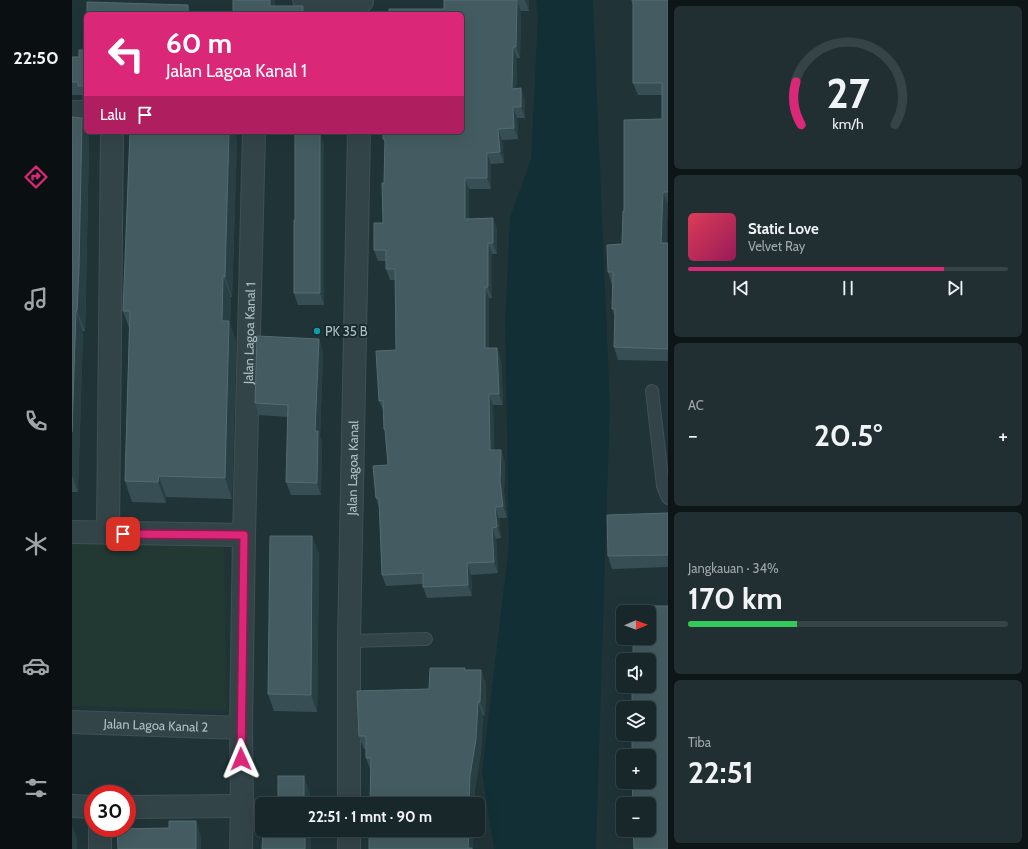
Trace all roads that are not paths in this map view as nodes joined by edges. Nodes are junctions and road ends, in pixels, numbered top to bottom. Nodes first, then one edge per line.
1 (304, 0) edge
2 (362, 5) edge
3 (72, 112) edge
4 (84, 112) edge
5 (112, 134) edge
6 (254, 134) edge
7 (359, 134) edge
8 (652, 391) dead end
9 (668, 498) edge
10 (72, 532) edge
11 (108, 533) junction
12 (244, 535) junction
13 (426, 639) dead end
14 (349, 641) junction
15 (72, 722) edge
16 (241, 728) junction
17 (349, 797) edge
18 (72, 806) edge
19 (242, 806) junction
20 (84, 807) edge
21 (136, 807) edge
22 (100, 837) edge
23 (349, 837) edge
24 (100, 849) edge
25 (241, 849) edge
26 (349, 849) edge

1 - 2 street
3 - 4 street
5 - 11 street
6 - 12 street, Jalan Lagoa Kanal 1
7 - 14 street, Jalan Lagoa Kanal
8 - 9 lane
10 - 11 street
11 - 12 street
12 - 16 street, Jalan Lagoa Kanal 1
13 - 14 lane
14 - 17 street, Jalan Lagoa Kanal
15 - 16 street, Jalan Lagoa Kanal 2
16 - 19 street, Jalan Lagoa Kanal 1
18 - 20 street
19 - 21 street
19 - 25 street, Jalan Lagoa Kanal 1
22 - 24 street
23 - 26 street

